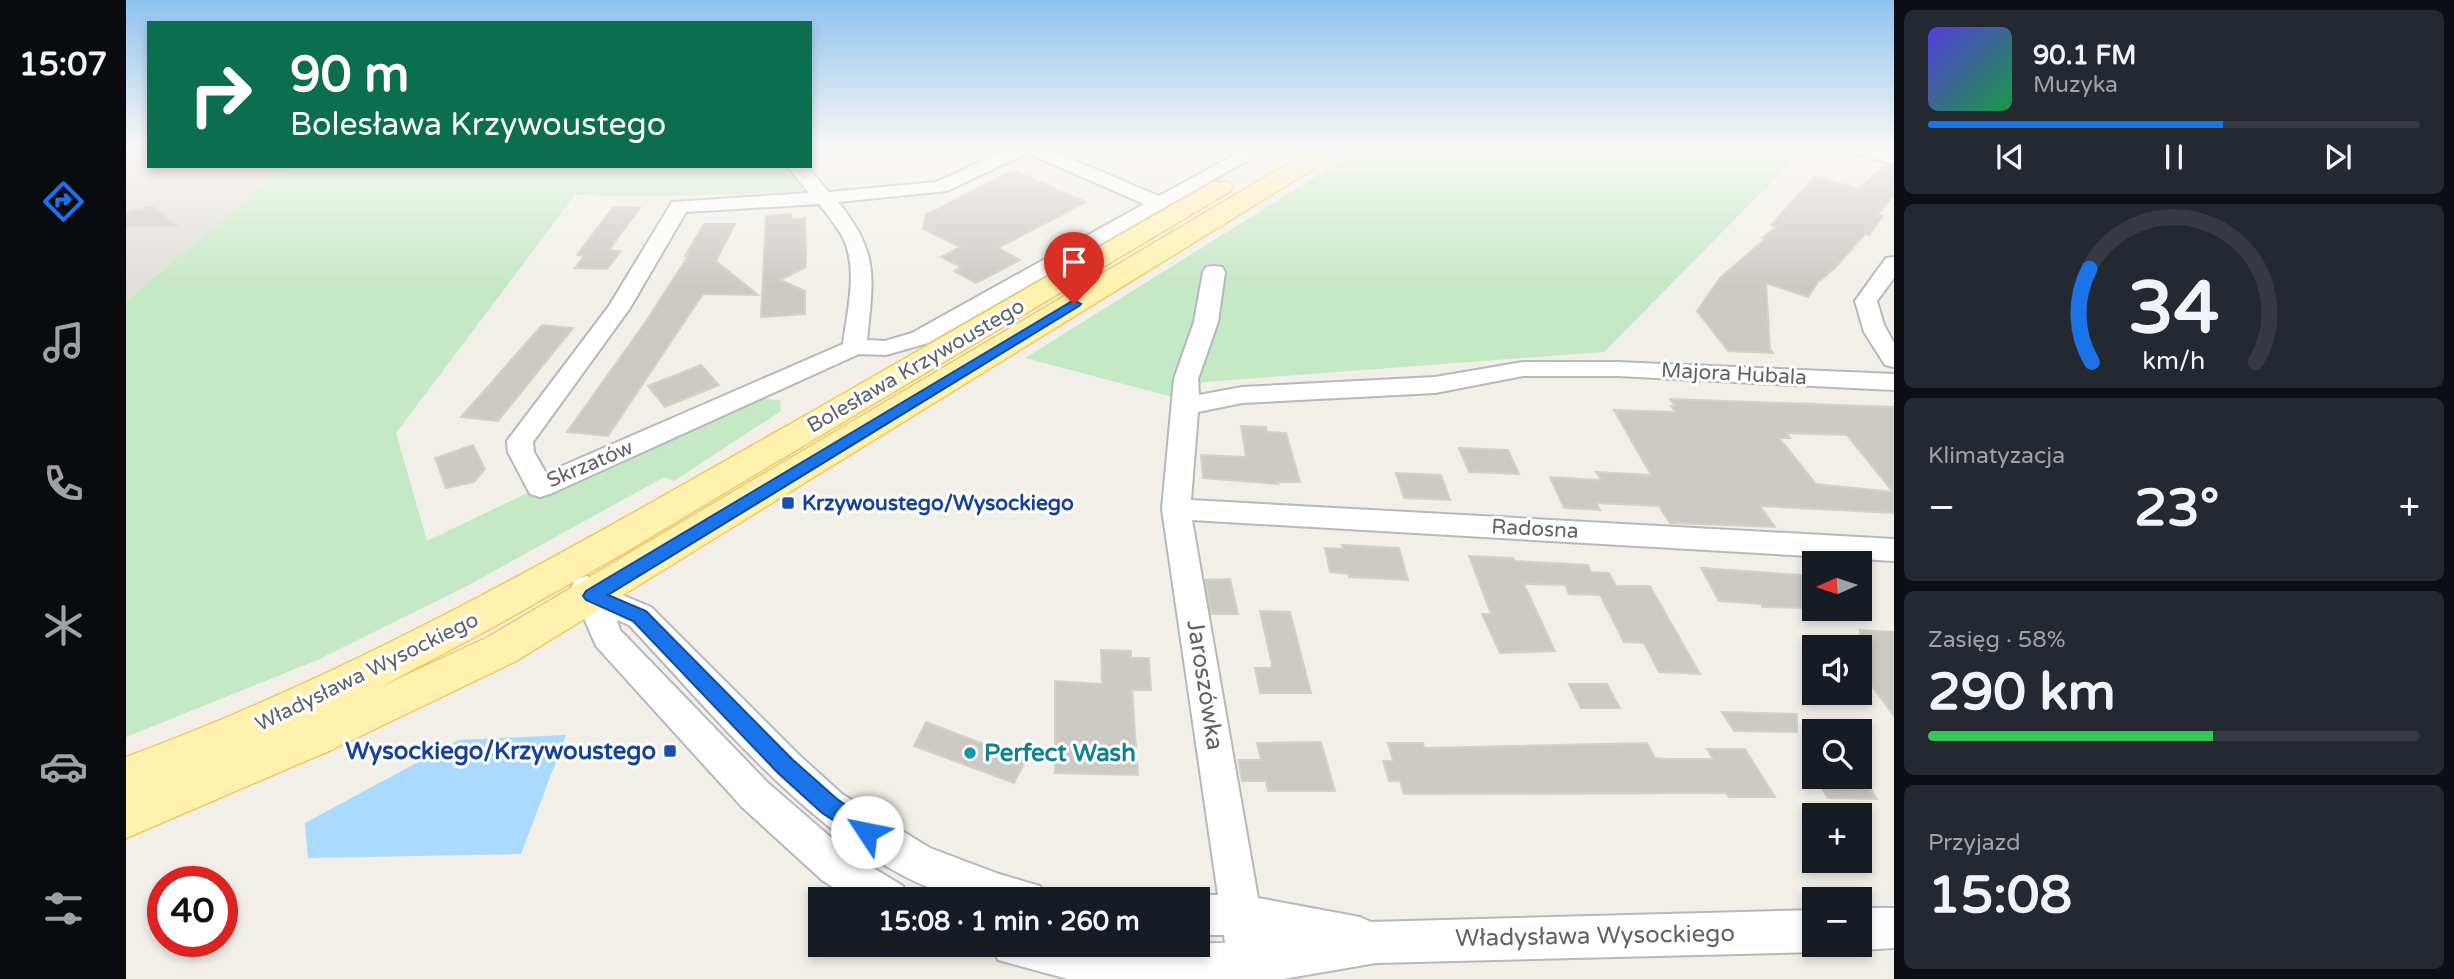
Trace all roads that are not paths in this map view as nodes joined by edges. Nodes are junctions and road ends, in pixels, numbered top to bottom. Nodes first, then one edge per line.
1 (821, 195) edge
2 (859, 195) edge
3 (1138, 195) edge
4 (1184, 195) edge
5 (1215, 195) edge
6 (824, 198) junction
7 (1160, 204) junction
8 (1894, 263) edge
9 (1214, 272) dead end
10 (854, 347) junction
11 (1894, 360) edge
12 (1894, 382) edge
13 (1186, 406) junction
14 (1176, 509) junction
15 (1894, 550) edge
16 (580, 582) junction
17 (126, 778) edge
18 (126, 816) edge
19 (868, 887) edge
20 (981, 887) edge
21 (1210, 915) edge
22 (1242, 915) junction
23 (1894, 928) edge
24 (1872, 929) edge
25 (1802, 931) edge
26 (1376, 942) junction
27 (1064, 957) edge
28 (1249, 964) junction

1 - 6 street
2 - 6 street
3 - 7 street
4 - 7 street
5 - 16 main road, Bolesława Krzywoustego
6 - 10 street
6 - 10 street, Skrzatów
7 - 10 street
8 - 11 street
9 - 13 street, Jaroszówka
12 - 13 street, Majora Hubala
13 - 14 street, Jaroszówka
14 - 15 street, Radosna
14 - 22 street, Jaroszówka
16 - 17 main road, Władysława Wysockiego
16 - 18 main road, Władysława Wysockiego
16 - 19 street
16 - 20 street
21 - 22 street, Władysława Wysockiego
22 - 26 street, Władysława Wysockiego
22 - 28 street, Jaroszówka
23 - 24 street
25 - 26 street, Władysława Wysockiego
26 - 28 street, Władysława Wysockiego
27 - 28 street, Władysława Wysockiego

